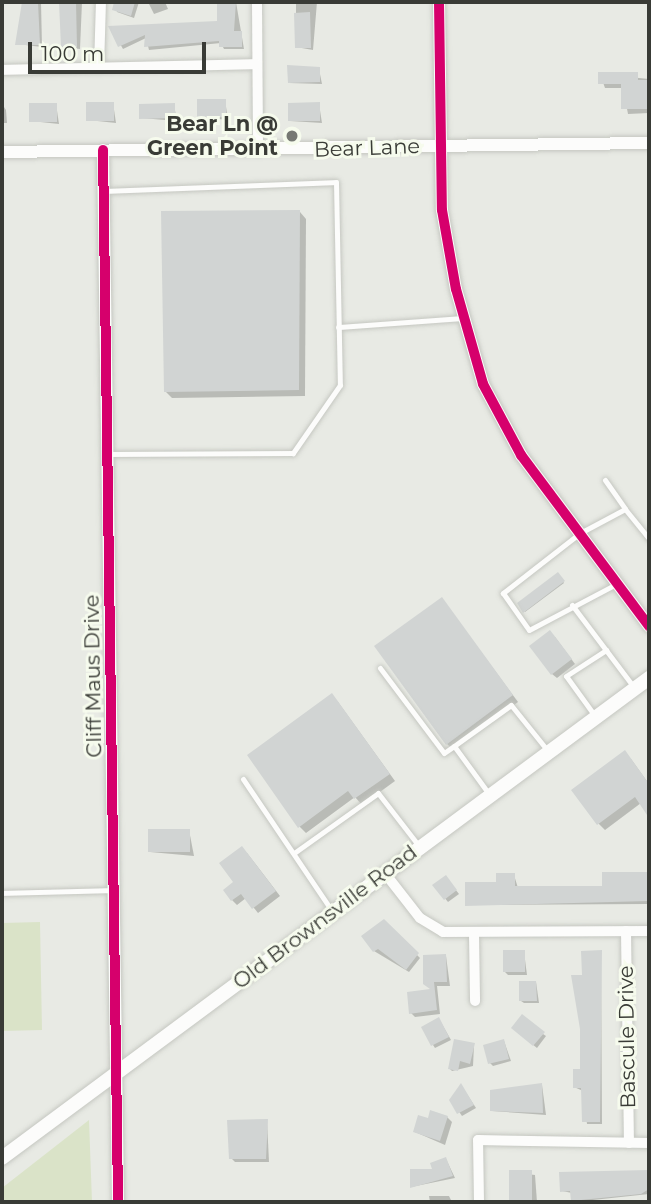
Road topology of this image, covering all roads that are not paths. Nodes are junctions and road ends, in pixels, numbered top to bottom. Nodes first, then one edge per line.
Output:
1 (101, 2) edge
2 (257, 2) edge
3 (439, 2) edge
4 (257, 64) junction
5 (99, 68) junction
6 (2, 70) edge
7 (649, 143) edge
8 (442, 145) junction
9 (103, 150) junction
10 (258, 151) junction
11 (2, 152) edge
12 (103, 191) junction
13 (464, 318) junction
14 (338, 327) junction
15 (108, 454) junction
16 (605, 480) dead end
17 (625, 509) junction
18 (580, 533) junction
19 (649, 539) edge
20 (618, 583) junction
21 (572, 605) junction
22 (649, 626) edge
23 (606, 650) junction
24 (380, 668) dead end
25 (649, 678) edge
26 (635, 689) junction
27 (595, 716) junction
28 (454, 747) junction
29 (548, 751) junction
30 (243, 779) dead end
31 (489, 794) junction
32 (419, 846) junction
33 (293, 853) junction
34 (384, 872) junction
35 (116, 889) junction
36 (2, 893) edge
37 (332, 911) junction
38 (649, 930) edge
39 (626, 931) junction
40 (474, 934) junction
41 (475, 1001) dead end
42 (119, 1072) junction
43 (629, 1143) junction
44 (649, 1143) edge
45 (2, 1158) edge
46 (118, 1202) edge
47 (479, 1202) edge

1 - 5 street
2 - 4 street
3 - 8 street
4 - 5 street
4 - 10 street
5 - 6 street
7 - 8 street, Bear Lane
8 - 10 street, Bear Lane
8 - 13 street
9 - 10 street, Bear Lane
9 - 11 street, Bear Lane
9 - 12 street, Cliff Maus Drive
12 - 14 lane
12 - 15 street, Cliff Maus Drive
13 - 14 lane
13 - 18 street
14 - 15 lane
15 - 35 street, Cliff Maus Drive
16 - 17 lane
17 - 18 lane
17 - 19 lane
18 - 20 street
18 - 21 lane
20 - 21 lane
20 - 22 street
21 - 23 lane
23 - 26 lane
23 - 27 lane
24 - 28 lane
25 - 26 main road, Old Brownsville Road
26 - 27 main road, Old Brownsville Road
27 - 29 main road, Old Brownsville Road
28 - 29 lane
28 - 31 lane
29 - 31 main road, Old Brownsville Road
30 - 33 lane
31 - 32 main road, Old Brownsville Road
32 - 33 lane
32 - 34 main road, Old Brownsville Road
33 - 37 lane
34 - 37 main road, Old Brownsville Road
34 - 40 street
35 - 36 lane
35 - 42 street, Cliff Maus Drive
37 - 42 main road, Old Brownsville Road
38 - 39 street
39 - 40 street
39 - 43 street, Bascule Drive
40 - 41 street
42 - 45 main road, Old Brownsville Road
42 - 46 street, Cliff Maus Drive
43 - 44 street
43 - 47 street

